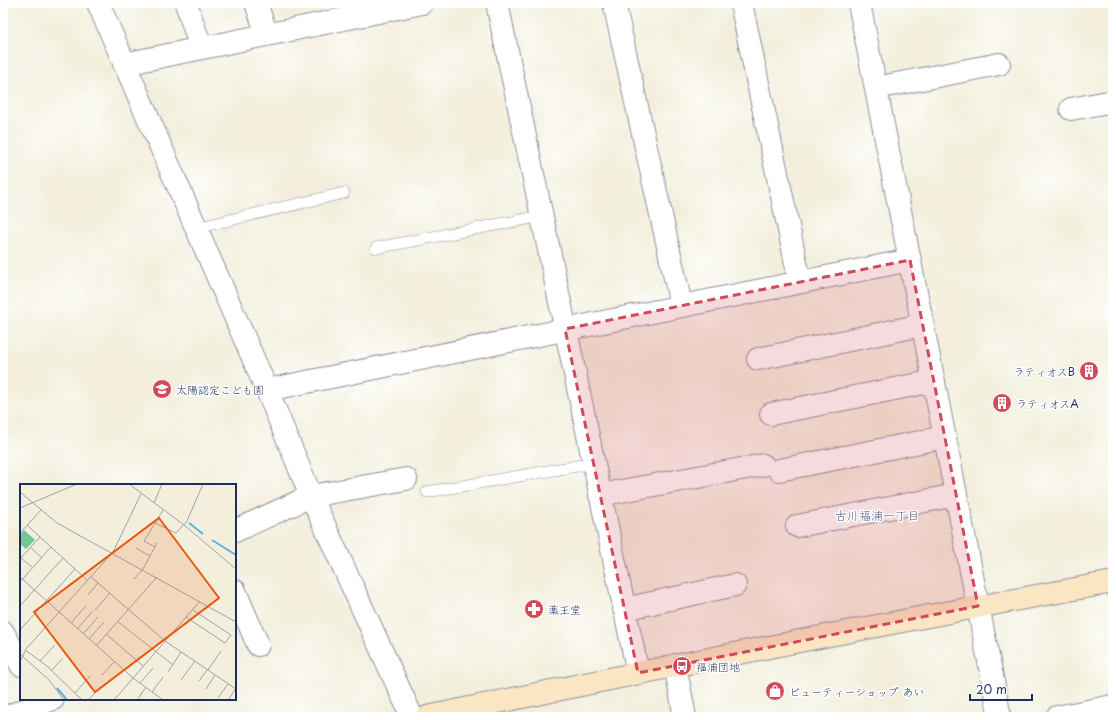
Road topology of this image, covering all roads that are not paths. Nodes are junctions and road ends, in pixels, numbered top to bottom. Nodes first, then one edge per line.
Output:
1 (98, 3) edge
2 (186, 3) edge
3 (256, 3) edge
4 (422, 3) edge
5 (497, 3) edge
6 (614, 3) edge
7 (740, 3) edge
8 (859, 3) edge
9 (267, 35) junction
10 (201, 48) junction
11 (124, 64) junction
12 (998, 64) dead end
13 (876, 88) junction
14 (1113, 101) edge
15 (1071, 109) dead end
16 (344, 193) dead end
17 (542, 216) junction
18 (196, 228) junction
19 (376, 248) dead end
20 (910, 260) junction
21 (800, 282) junction
22 (681, 306) junction
23 (922, 325) junction
24 (565, 329) junction
25 (758, 359) dead end
26 (934, 381) junction
27 (267, 390) junction
28 (771, 414) dead end
29 (945, 437) junction
30 (594, 463) junction
31 (406, 479) dead end
32 (427, 492) dead end
33 (600, 495) junction
34 (956, 495) junction
35 (311, 496) junction
36 (797, 526) dead end
37 (236, 531) edge
38 (1113, 582) edge
39 (735, 584) dead end
40 (236, 593) edge
41 (978, 606) junction
42 (624, 609) junction
43 (3, 632) edge
44 (258, 645) dead end
45 (20, 663) edge
46 (675, 665) junction
47 (638, 673) junction
48 (45, 700) edge
49 (1113, 706) edge
50 (6, 717) edge
51 (412, 717) edge
52 (427, 717) edge
53 (685, 717) edge
54 (1000, 717) edge
55 (1057, 717) edge

1 - 11 street
2 - 10 street
3 - 9 street
4 - 9 street
5 - 17 street
6 - 22 street
7 - 21 street
8 - 13 street
9 - 10 street
10 - 11 street
11 - 18 street
12 - 13 street
13 - 20 street
14 - 15 street
16 - 18 lane
17 - 19 lane
17 - 24 street
18 - 27 street
20 - 21 street
20 - 23 street
21 - 22 street
22 - 24 street
23 - 25 street
23 - 26 street
24 - 27 street
24 - 30 street
26 - 28 street
26 - 29 street
27 - 35 street
29 - 33 street
29 - 34 street
30 - 32 lane
30 - 33 street
31 - 35 street
33 - 42 street
34 - 36 street
34 - 41 street
35 - 37 street
35 - 51 street
38 - 41 street
39 - 42 street
40 - 44 street
41 - 46 street
41 - 54 street
42 - 47 street
43 - 45 street
46 - 47 street
46 - 53 street
47 - 52 street
48 - 50 street
49 - 55 street

